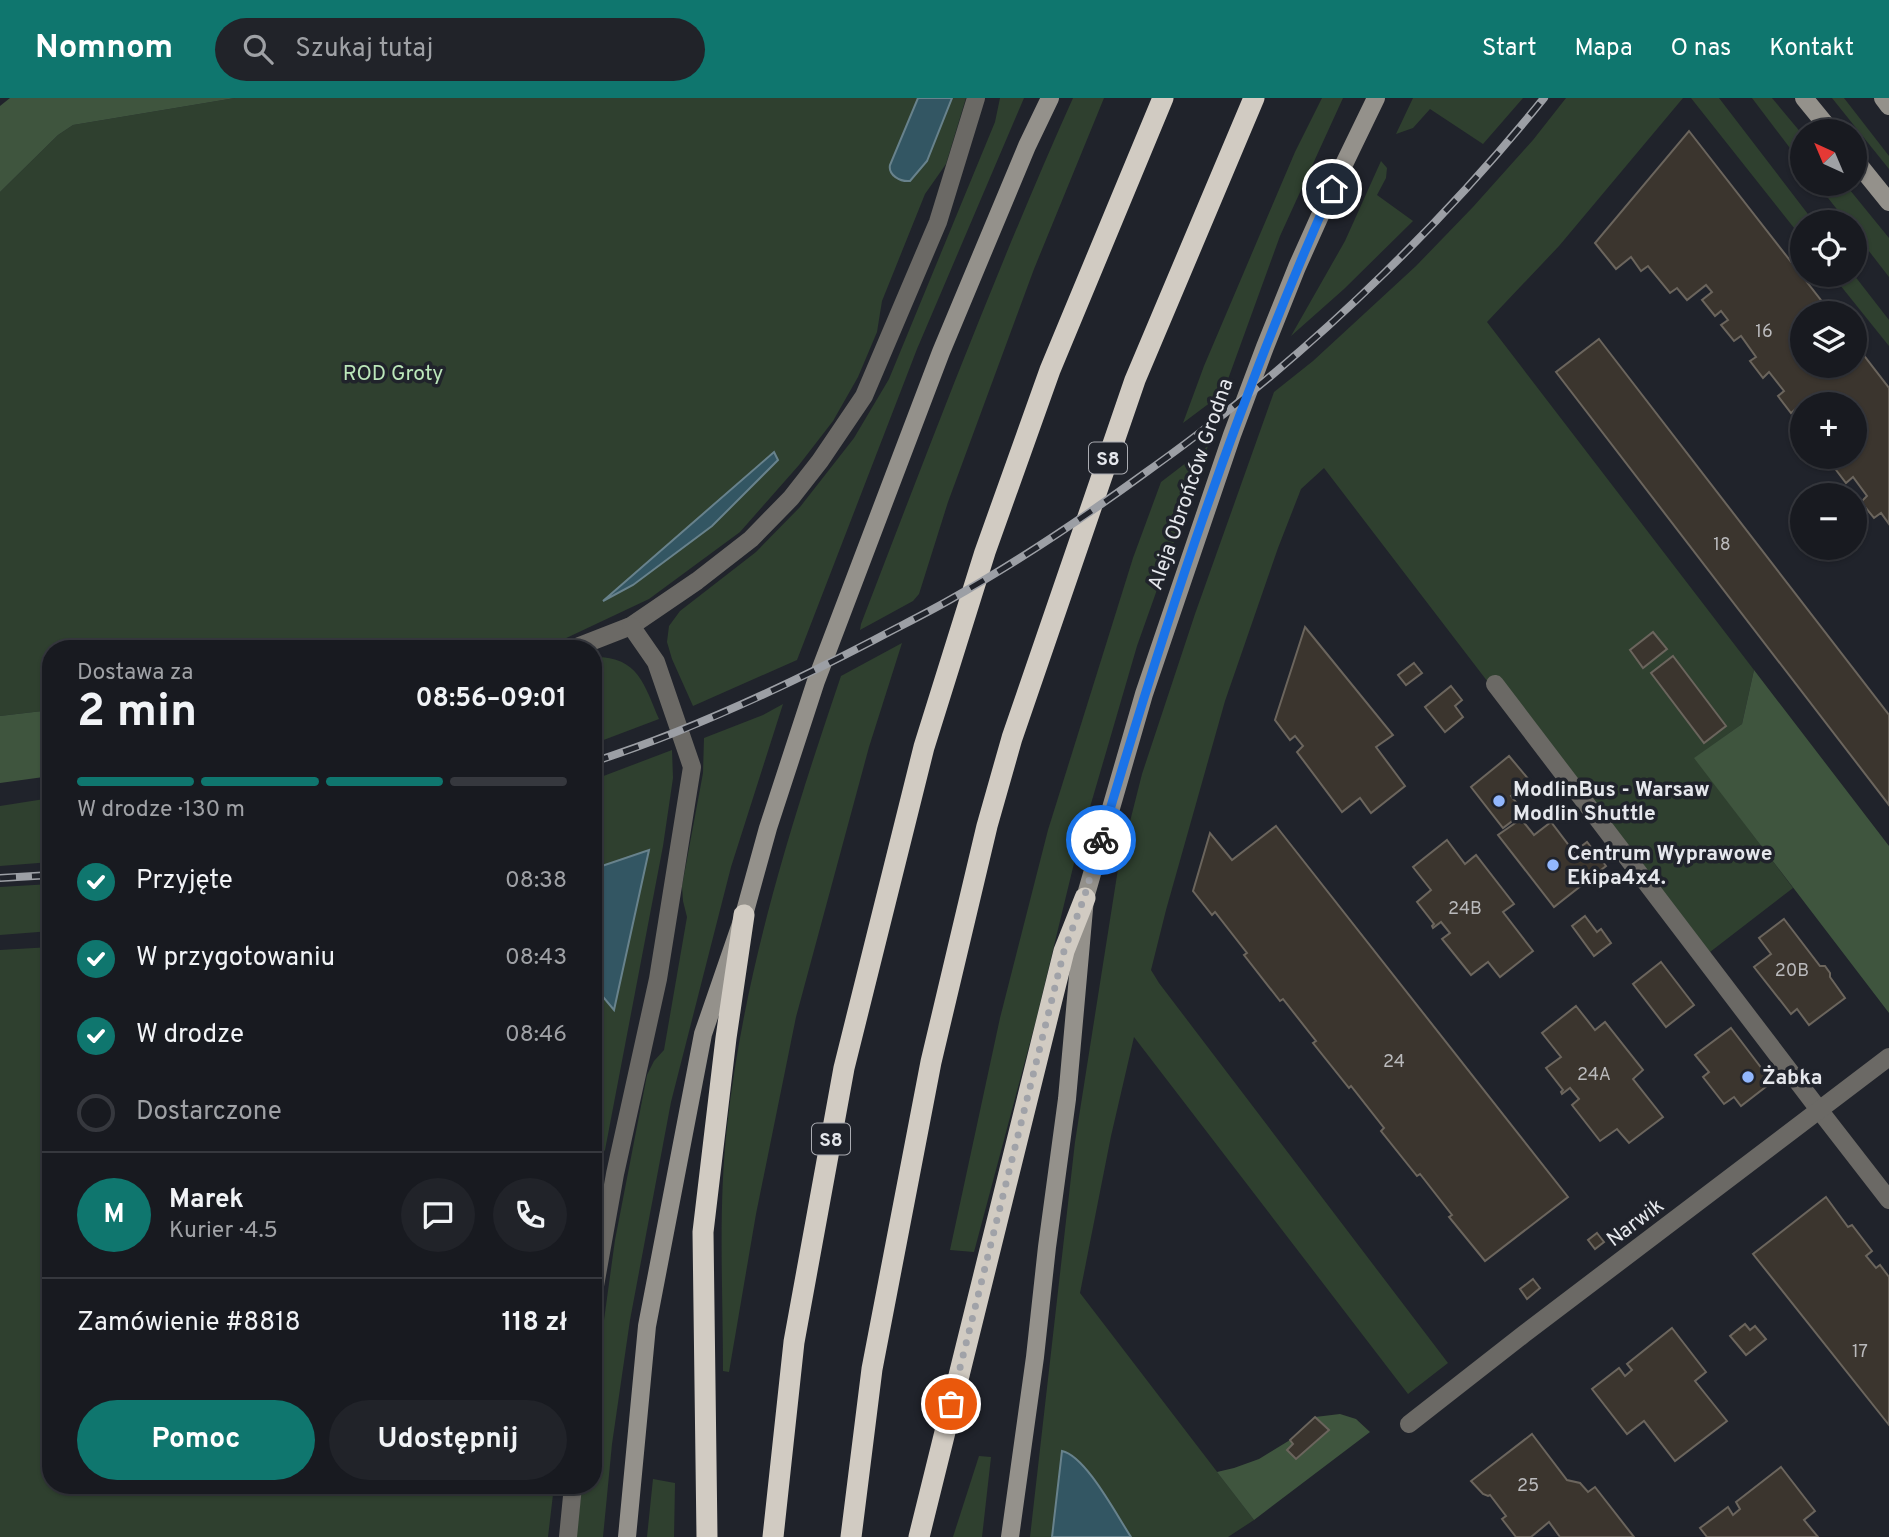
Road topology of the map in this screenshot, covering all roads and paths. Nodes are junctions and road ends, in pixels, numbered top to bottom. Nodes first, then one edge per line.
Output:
1 (976, 98) edge
2 (1050, 98) edge
3 (1163, 98) edge
4 (1254, 98) edge
5 (1376, 98) edge
6 (1804, 98) edge
7 (1883, 98) edge
8 (1889, 106) edge
9 (1821, 119) edge
10 (1867, 175) edge
11 (1889, 202) edge
12 (631, 626) junction
13 (595, 640) edge
14 (1495, 684) dead end
15 (1084, 898) junction
16 (744, 915) junction
17 (1889, 1058) edge
18 (1820, 1111) junction
19 (1889, 1200) edge
20 (602, 1247) edge
21 (1409, 1424) dead end
22 (572, 1494) edge
23 (568, 1537) edge
24 (627, 1537) edge
25 (707, 1537) edge
26 (773, 1537) edge
27 (851, 1537) edge
28 (919, 1537) edge
29 (1010, 1537) edge

1 - 12 street
2 - 16 main road
3 - 26 highway, S8
4 - 27 highway, S8
5 - 15 main road, Aleja Obrońców Grodna
6 - 9 main road
7 - 8 main road
10 - 11 main road
12 - 13 street
12 - 20 street
14 - 18 street
15 - 28 highway
15 - 29 main road, Aleja Obrońców Grodna
16 - 24 main road
16 - 25 highway
17 - 18 street, Narwik
18 - 19 street
18 - 21 street, Narwik
22 - 23 street

